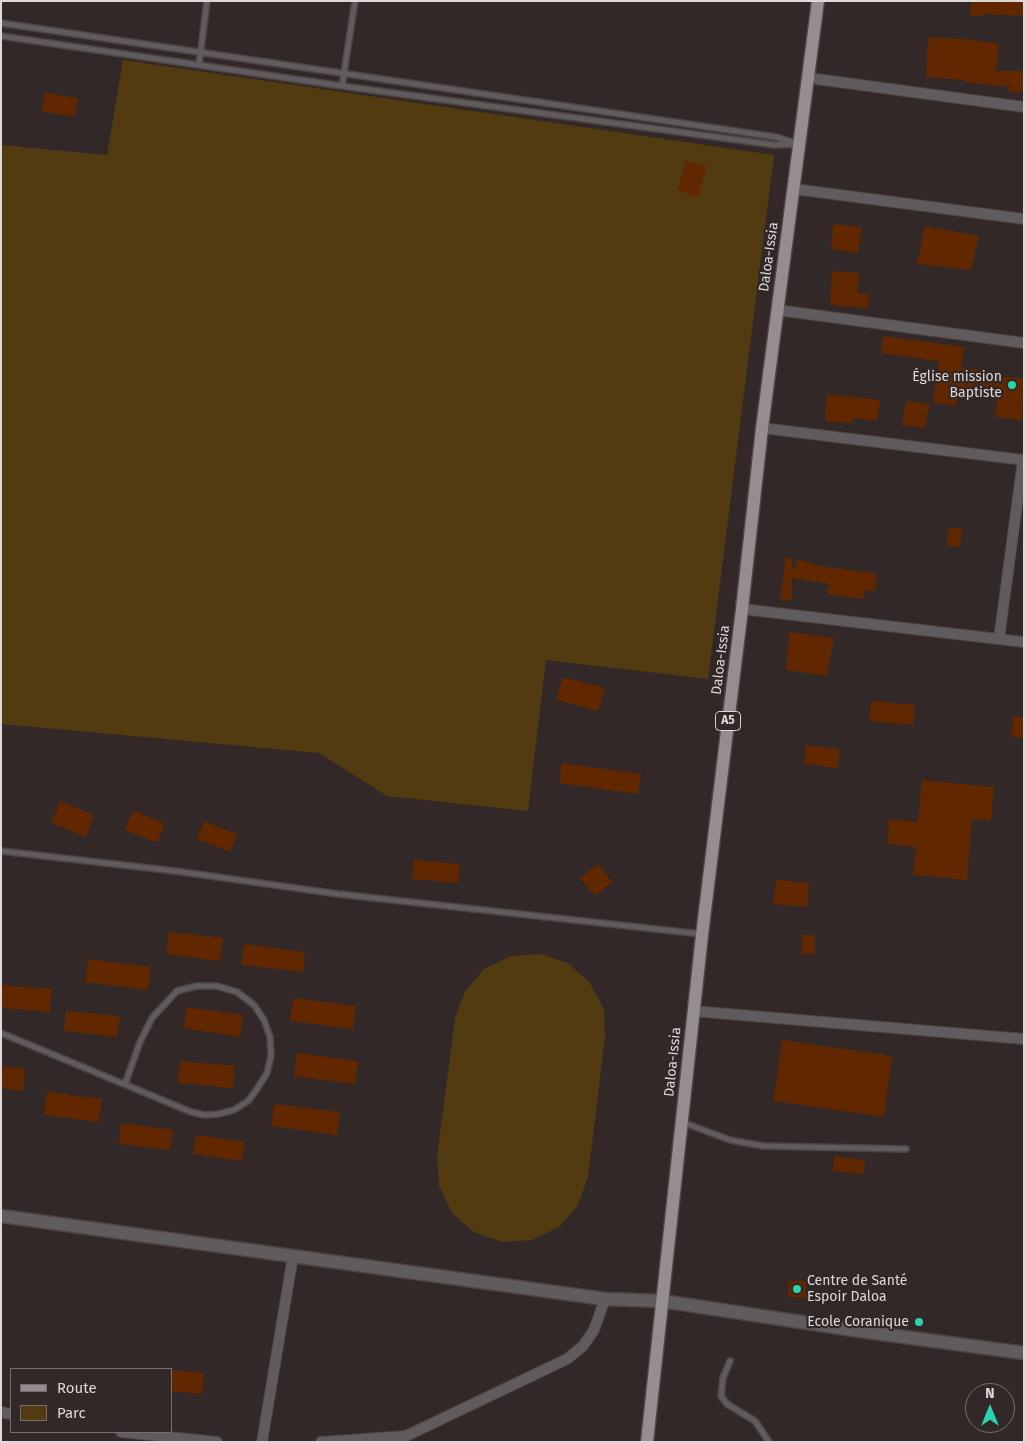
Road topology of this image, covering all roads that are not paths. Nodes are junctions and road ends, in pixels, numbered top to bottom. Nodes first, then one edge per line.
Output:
1 (207, 1) edge
2 (355, 1) edge
3 (818, 1) edge
4 (1, 22) edge
5 (1, 36) edge
6 (201, 52) junction
7 (199, 65) junction
8 (344, 72) junction
9 (809, 78) junction
10 (342, 86) junction
11 (1024, 106) edge
12 (799, 144) junction
13 (794, 189) junction
14 (1024, 219) edge
15 (777, 310) junction
16 (1024, 343) edge
17 (762, 428) junction
18 (1023, 460) edge
19 (742, 609) junction
20 (999, 639) junction
21 (1024, 642) edge
22 (1, 851) edge
23 (702, 935) junction
24 (693, 1011) junction
25 (1, 1033) edge
26 (1024, 1039) edge
27 (125, 1084) junction
28 (681, 1122) junction
29 (906, 1148) dead end
30 (1, 1216) edge
31 (293, 1256) junction
32 (606, 1299) junction
33 (662, 1300) junction
34 (1024, 1353) edge
35 (730, 1361) dead end
36 (125, 1435) edge
37 (218, 1442) edge
38 (262, 1442) edge
39 (321, 1442) edge
40 (647, 1442) edge
41 (769, 1442) edge

1 - 6 lane
2 - 8 lane
3 - 9 main road, Daloa-Issia / A5
4 - 6 lane
5 - 7 lane
6 - 7 lane
6 - 8 lane
7 - 10 lane
8 - 10 lane
8 - 12 lane
9 - 11 street
9 - 12 main road, Daloa-Issia / A5
10 - 12 lane
12 - 13 main road, Daloa-Issia / A5
13 - 14 street
13 - 15 main road, Daloa-Issia / A5
15 - 16 street
15 - 17 main road, Daloa-Issia / A5
17 - 18 street
17 - 19 main road, Daloa-Issia / A5
18 - 20 street
19 - 20 street
19 - 23 main road, Daloa-Issia / A5
20 - 21 street
22 - 23 lane
23 - 24 main road, Daloa-Issia / A5
24 - 26 street
24 - 28 main road, Daloa-Issia / A5
25 - 27 lane
27 - 27 lane
28 - 29 lane
28 - 33 main road, Daloa-Issia / A5
30 - 31 street
31 - 32 street
31 - 38 street
32 - 33 street
32 - 39 street
33 - 34 street
33 - 40 main road, Daloa-Issia / A5
35 - 41 lane
36 - 37 street

